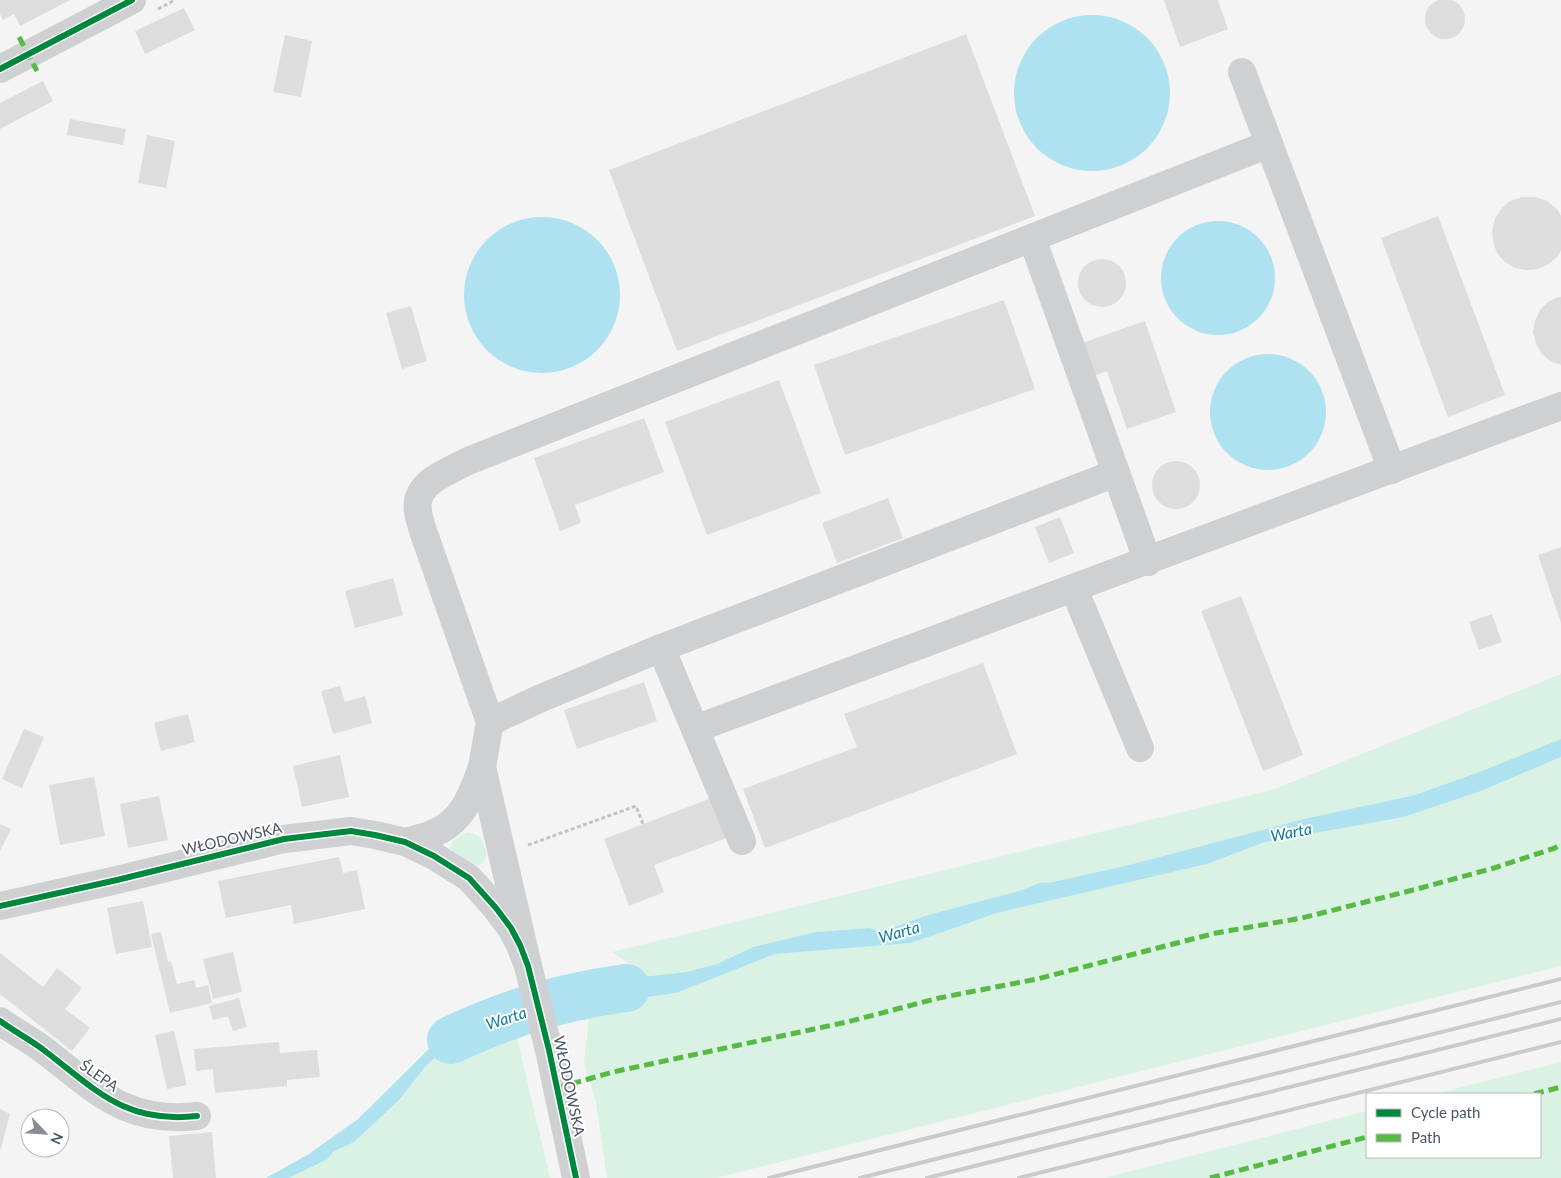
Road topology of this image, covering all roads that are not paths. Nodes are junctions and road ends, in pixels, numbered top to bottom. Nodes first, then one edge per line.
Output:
1 (132, 0) edge
2 (0, 69) edge
3 (1242, 72) dead end
4 (1269, 144) junction
5 (1032, 238) junction
6 (1561, 406) edge
7 (1392, 470) junction
8 (1116, 473) junction
9 (1148, 562) junction
10 (1074, 589) junction
11 (662, 648) junction
12 (490, 722) junction
13 (695, 729) junction
14 (1140, 748) dead end
15 (482, 767) junction
16 (742, 841) dead end
17 (405, 842) junction
18 (0, 906) edge
19 (528, 966) junction
20 (0, 1022) edge
21 (197, 1116) dead end
22 (576, 1178) edge

1 - 2 street
3 - 4 street
4 - 5 street
4 - 7 street
5 - 8 street
5 - 12 street
6 - 7 street
7 - 9 street
8 - 9 street
8 - 11 street
9 - 10 street
10 - 13 street
10 - 14 street
11 - 12 street
11 - 13 street
12 - 15 street
13 - 16 street
15 - 17 street
15 - 19 street
17 - 18 street, WŁODOWSKA
17 - 19 street, WŁODOWSKA
19 - 22 street, WŁODOWSKA
20 - 21 street, ŚLEPA

